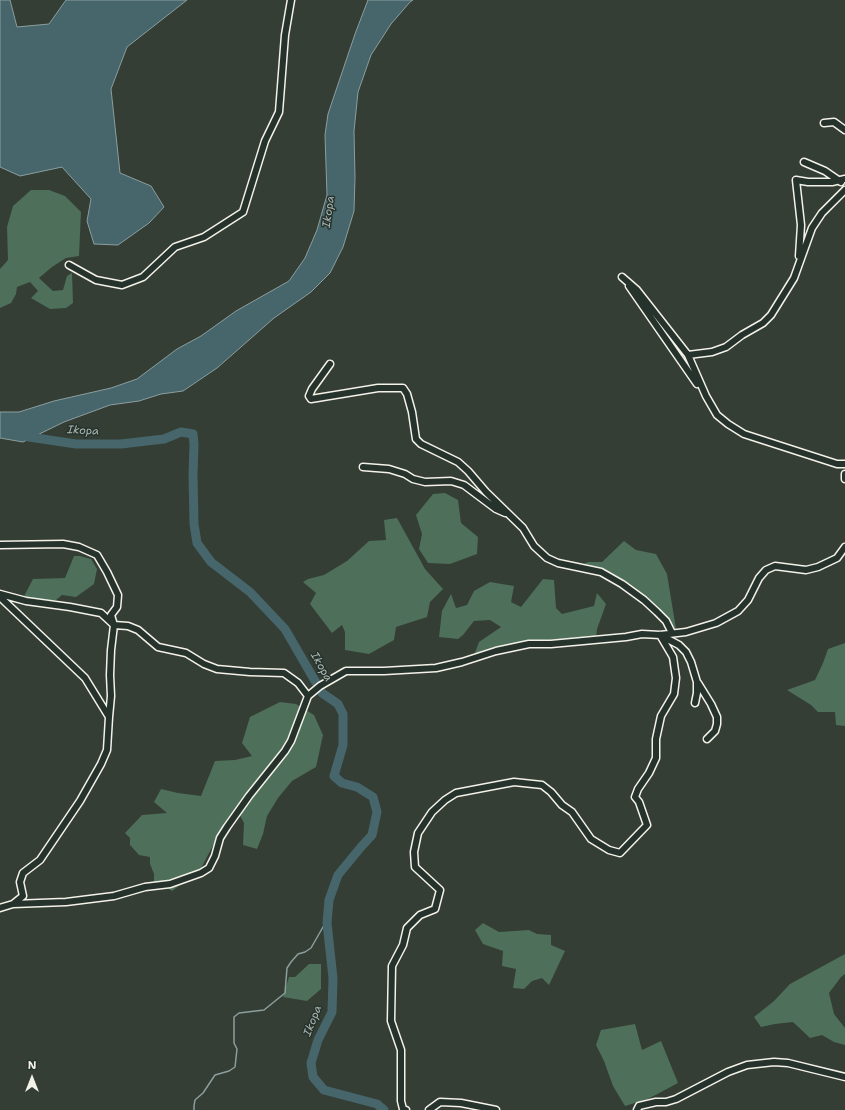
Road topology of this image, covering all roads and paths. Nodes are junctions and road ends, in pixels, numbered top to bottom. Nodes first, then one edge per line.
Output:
1 (291, 0) edge
2 (824, 123) dead end
3 (845, 130) edge
4 (804, 162) dead end
5 (843, 181) edge
6 (845, 190) edge
7 (69, 265) dead end
8 (798, 267) junction
9 (688, 355) junction
10 (330, 364) dead end
11 (706, 396) junction
12 (845, 464) edge
13 (363, 466) dead end
14 (845, 474) edge
15 (845, 479) edge
16 (509, 516) junction
17 (0, 545) edge
18 (845, 547) edge
19 (0, 594) edge
20 (0, 597) edge
21 (114, 625) junction
22 (672, 633) junction
23 (660, 635) junction
24 (697, 682) junction
25 (308, 696) junction
26 (694, 703) dead end
27 (109, 717) junction
28 (707, 739) dead end
29 (13, 904) junction
30 (0, 908) edge
31 (845, 1077) edge
32 (406, 1110) edge
33 (429, 1110) edge
34 (496, 1110) edge
35 (637, 1110) edge

1 - 7 street
2 - 3 street
4 - 5 street
5 - 8 street
6 - 8 street
8 - 9 street
9 - 11 street
9 - 11 street
10 - 16 street
11 - 12 street
13 - 16 street
14 - 15 street
16 - 22 street
17 - 21 street
18 - 22 street
19 - 21 street
20 - 27 street
21 - 25 street
21 - 27 street
22 - 23 street
23 - 24 street
23 - 25 street
23 - 32 street
24 - 26 street
24 - 28 street
25 - 29 street
27 - 29 street
29 - 30 street
31 - 35 street
33 - 34 street

